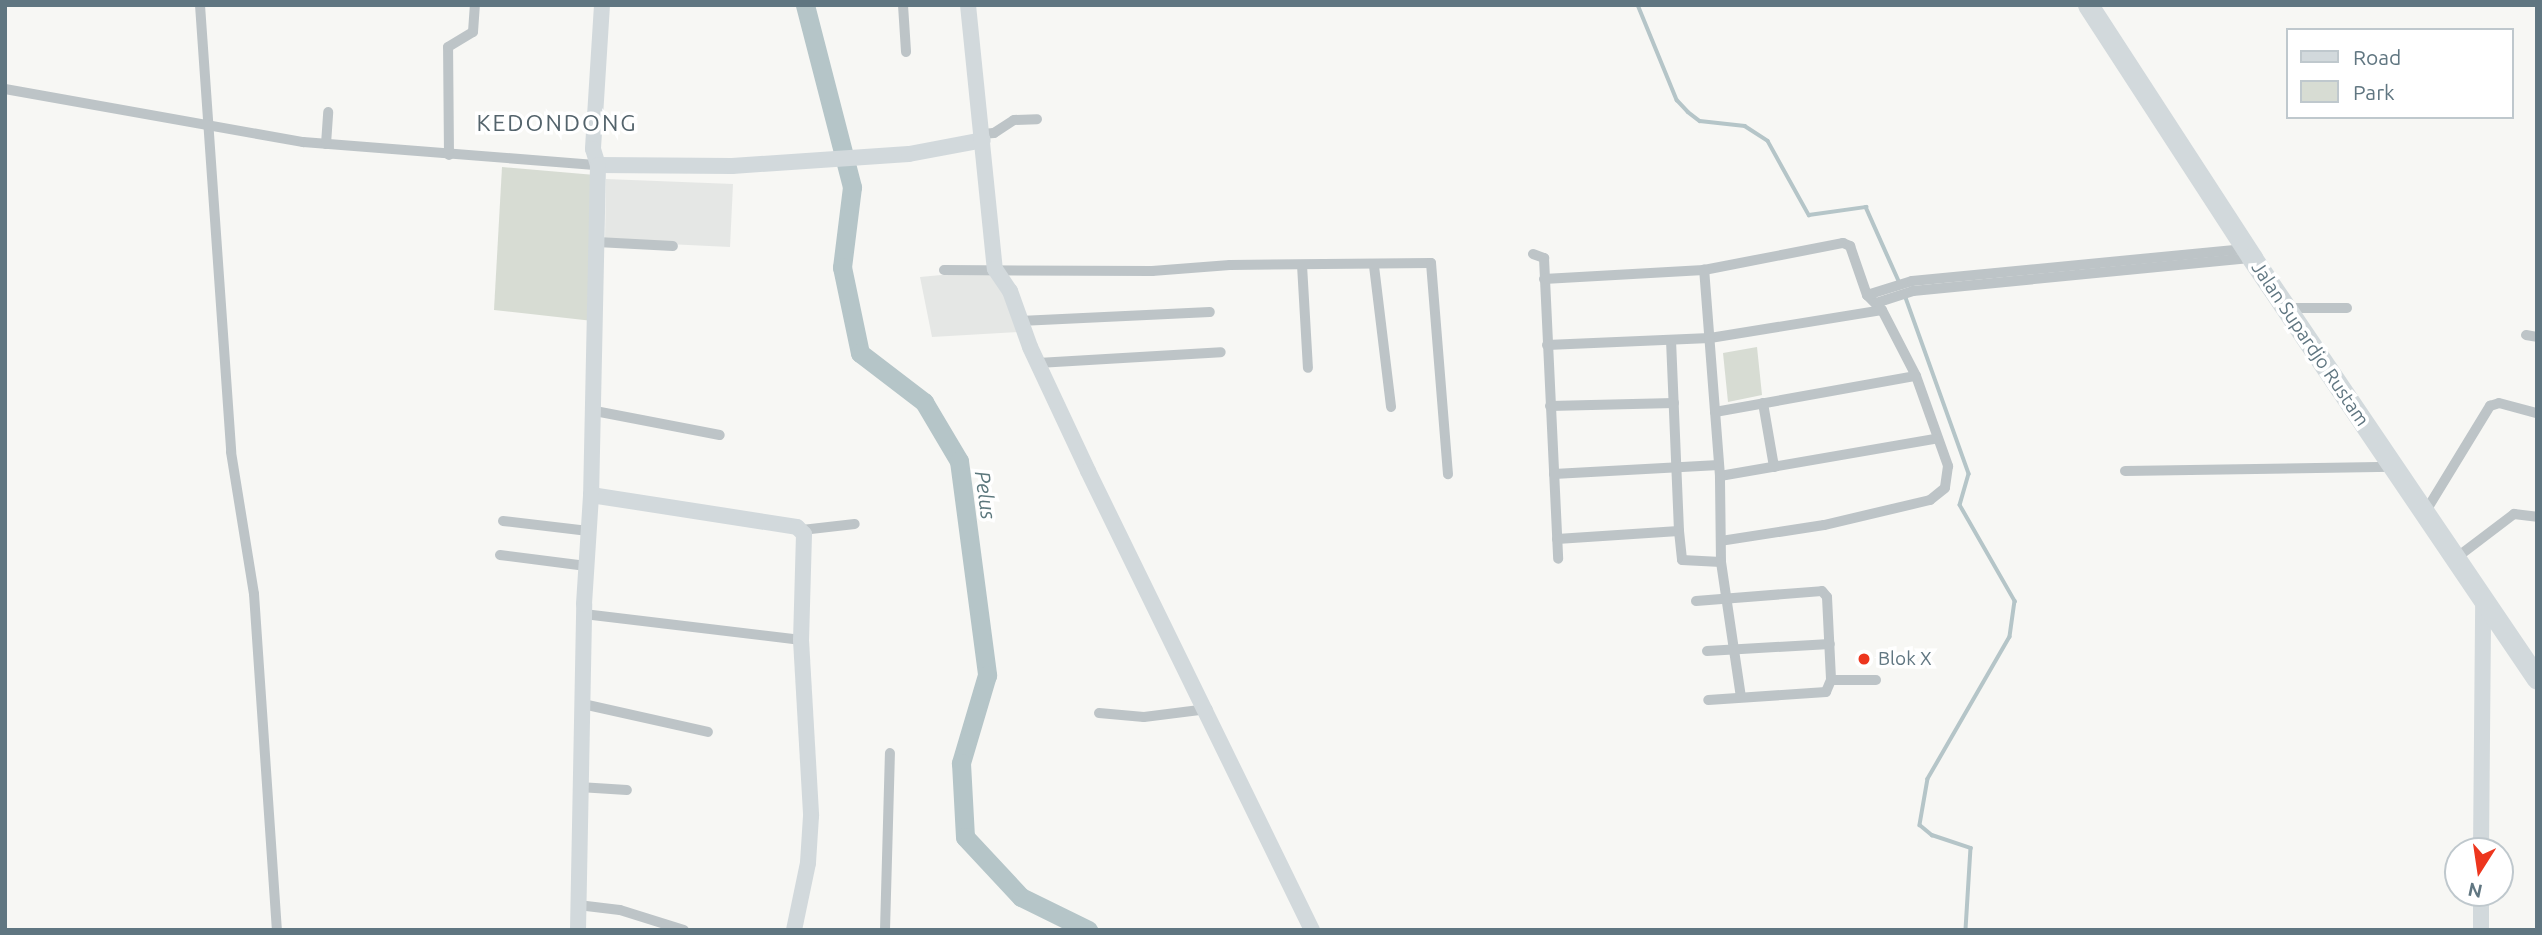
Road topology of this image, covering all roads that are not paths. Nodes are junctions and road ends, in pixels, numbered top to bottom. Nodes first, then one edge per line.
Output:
1 (200, 5) edge
2 (475, 5) edge
3 (603, 5) edge
4 (903, 5) edge
5 (968, 5) edge
6 (2088, 5) edge
7 (906, 52) dead end
8 (5, 89) edge
9 (328, 112) dead end
10 (1037, 119) dead end
11 (206, 125) junction
12 (982, 137) junction
13 (326, 144) junction
14 (449, 155) junction
15 (598, 165) junction
16 (597, 242) junction
17 (673, 246) dead end
18 (2249, 253) junction
19 (1533, 254) dead end
20 (1302, 265) junction
21 (1374, 266) junction
22 (995, 268) junction
23 (944, 270) dead end
24 (1704, 270) junction
25 (1544, 279) junction
26 (1897, 289) junction
27 (1867, 295) junction
28 (1879, 306) junction
29 (2286, 308) junction
30 (2347, 308) dead end
31 (1210, 312) dead end
32 (1020, 321) junction
33 (1710, 338) junction
34 (1671, 340) junction
35 (1547, 345) junction
36 (1220, 352) dead end
37 (1038, 363) junction
38 (1308, 368) dead end
39 (1916, 376) junction
40 (1674, 403) junction
41 (1763, 403) junction
42 (1550, 406) junction
43 (1391, 407) dead end
44 (595, 411) junction
45 (1715, 412) junction
46 (2537, 414) edge
47 (720, 435) dead end
48 (1935, 439) junction
49 (1774, 467) junction
50 (2393, 467) junction
51 (1678, 469) junction
52 (1719, 471) junction
53 (2125, 471) dead end
54 (1448, 474) dead end
55 (1554, 474) junction
56 (591, 495) junction
57 (2424, 514) junction
58 (2537, 517) edge
59 (503, 521) dead end
60 (855, 524) dead end
61 (802, 530) junction
62 (588, 531) junction
63 (1679, 531) junction
64 (1557, 539) junction
65 (1721, 541) junction
66 (500, 555) dead end
67 (2456, 558) junction
68 (1558, 559) dead end
69 (1721, 562) junction
70 (586, 566) junction
71 (1728, 596) junction
72 (2483, 599) junction
73 (1696, 601) dead end
74 (584, 614) junction
75 (801, 640) junction
76 (1830, 644) junction
77 (1736, 650) junction
78 (1707, 651) dead end
79 (2537, 679) edge
80 (1831, 680) junction
81 (1876, 680) dead end
82 (1741, 697) junction
83 (1708, 700) dead end
84 (583, 704) junction
85 (1207, 709) junction
86 (1099, 713) dead end
87 (708, 732) dead end
88 (890, 754) dead end
89 (579, 787) junction
90 (627, 790) dead end
91 (2481, 837) edge
92 (578, 905) junction
93 (2481, 907) edge
94 (277, 930) edge
95 (578, 930) edge
96 (684, 930) edge
97 (794, 930) edge
98 (885, 930) edge
99 (1312, 930) edge
100 (2481, 930) edge

1 - 11 street
2 - 14 street
3 - 15 street
4 - 7 street
5 - 12 street
6 - 18 highway, Jalan Supardjo Rustam
8 - 11 street
9 - 13 street
10 - 12 street
11 - 13 street
11 - 94 street
12 - 15 street
12 - 22 street
13 - 14 street
14 - 15 street
15 - 16 street
16 - 17 street
16 - 44 street
18 - 26 street
18 - 29 highway, Jalan Supardjo Rustam
19 - 25 street
20 - 21 street
20 - 22 street
20 - 38 street
21 - 43 street
21 - 54 street
22 - 23 street
22 - 32 street
24 - 25 street
24 - 27 street
24 - 33 street
25 - 35 street
26 - 27 street
26 - 28 street
27 - 28 street
28 - 33 street
28 - 39 street
29 - 30 street
29 - 50 highway, Jalan Supardjo Rustam
31 - 32 street
32 - 37 street
33 - 34 street
33 - 45 street
34 - 35 street
34 - 40 street
35 - 42 street
36 - 37 street
37 - 85 street
39 - 41 street
39 - 48 street
40 - 42 street
40 - 51 street
41 - 45 street
41 - 49 street
42 - 55 street
44 - 47 street
44 - 56 street
45 - 52 street
46 - 57 street
48 - 49 street
48 - 65 street
49 - 52 street
50 - 53 street
50 - 57 highway, Jalan Supardjo Rustam
51 - 52 street
51 - 55 street
51 - 63 street
52 - 65 street
55 - 64 street
56 - 61 street
56 - 62 street
57 - 67 highway, Jalan Supardjo Rustam
58 - 67 street
59 - 62 street
60 - 61 street
61 - 75 street
62 - 70 street
63 - 64 street
63 - 69 street
64 - 68 street
65 - 69 street
66 - 70 street
67 - 72 highway, Jalan Supardjo Rustam
69 - 71 street
70 - 74 street
71 - 73 street
71 - 76 street
71 - 77 street
72 - 79 highway, Jalan Supardjo Rustam
72 - 91 street
74 - 75 street
74 - 84 street
75 - 97 street
76 - 77 street
76 - 80 street
77 - 78 street
77 - 82 street
80 - 81 street
80 - 82 street
82 - 83 street
84 - 87 street
84 - 89 street
85 - 86 street
85 - 99 street
88 - 98 street
89 - 90 street
89 - 92 street
92 - 95 street
92 - 96 street
93 - 100 street

